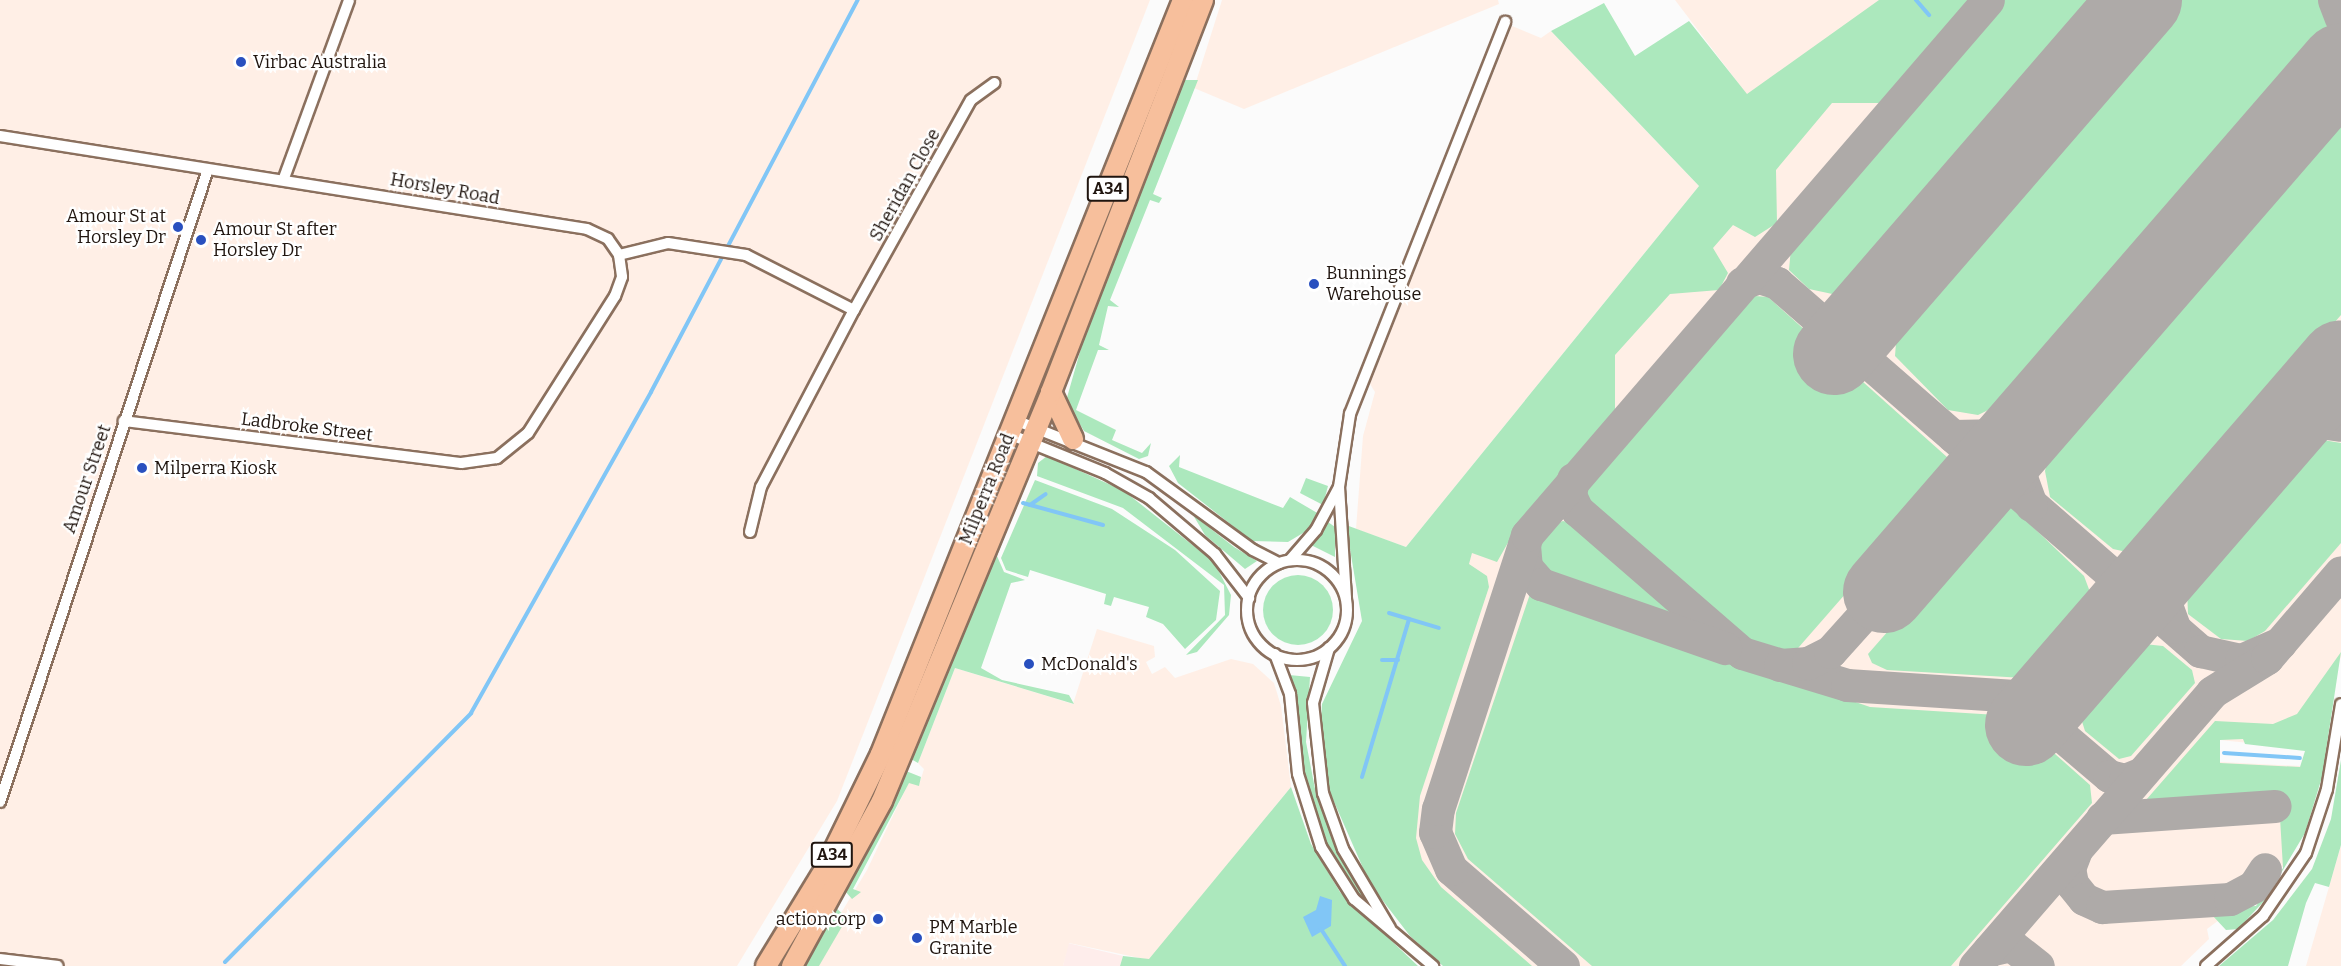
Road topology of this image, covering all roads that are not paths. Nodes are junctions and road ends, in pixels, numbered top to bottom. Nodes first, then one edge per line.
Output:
1 (349, 0) edge
2 (1183, 0) edge
3 (1203, 0) edge
4 (1504, 22) dead end
5 (994, 83) dead end
6 (0, 136) edge
7 (208, 169) junction
8 (284, 178) junction
9 (619, 255) junction
10 (854, 310) junction
11 (1051, 392) junction
12 (124, 421) junction
13 (1012, 427) junction
14 (1033, 436) junction
15 (1073, 440) junction
16 (1339, 487) junction
17 (750, 532) dead end
18 (1284, 561) junction
19 (1249, 597) junction
20 (1346, 598) junction
21 (1329, 648) junction
22 (1275, 654) junction
23 (2341, 704) edge
24 (0, 802) edge
25 (1390, 929) junction
26 (0, 959) edge
27 (58, 966) edge
28 (766, 966) edge
29 (792, 966) edge
30 (1433, 966) edge
31 (2206, 966) edge

1 - 8 street
2 - 13 highway, Milperra Road / A34
3 - 11 highway, Milperra Road / A34
4 - 16 street
5 - 10 street, Sheridan Close
6 - 7 street, Horsley Road
7 - 8 street, Horsley Road
7 - 12 street, Amour Street
8 - 9 street, Horsley Road
9 - 10 street
9 - 12 street, Ladbroke Street
10 - 17 street, Sheridan Close
11 - 14 highway, Milperra Road / A34
11 - 15 highway
12 - 24 street, Amour Street
13 - 14 street
13 - 28 highway, Milperra Road / A34
14 - 15 street
14 - 19 street
14 - 29 highway, Milperra Road / A34
15 - 18 street
16 - 18 street
16 - 20 street
18 - 19 street
18 - 20 street
19 - 22 street
20 - 21 street
21 - 22 street
21 - 25 street
22 - 25 street
23 - 31 street
25 - 30 street
26 - 27 street

